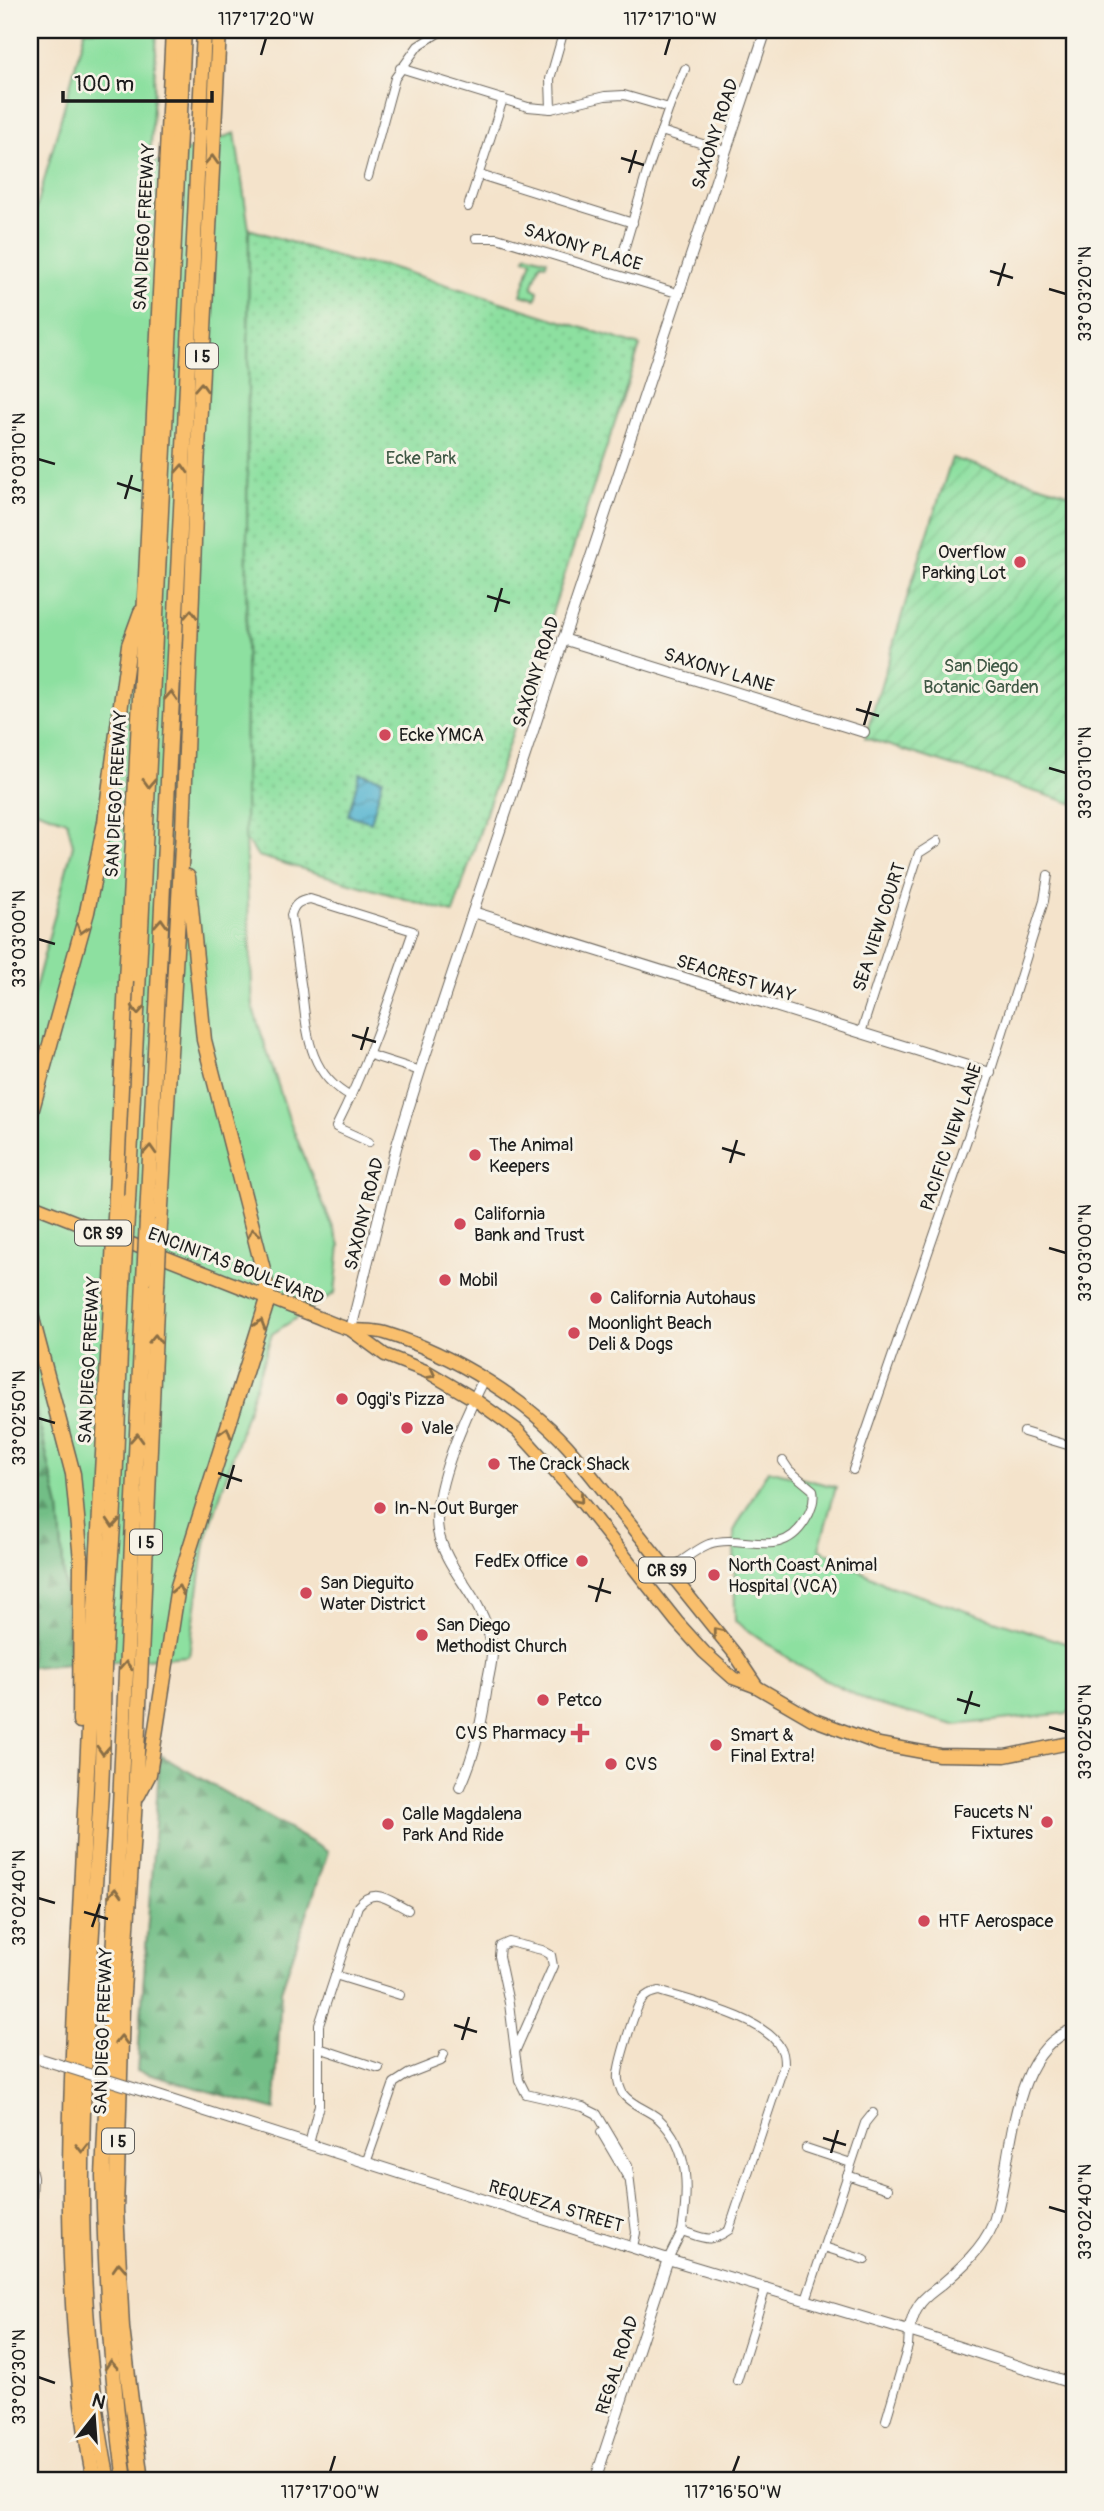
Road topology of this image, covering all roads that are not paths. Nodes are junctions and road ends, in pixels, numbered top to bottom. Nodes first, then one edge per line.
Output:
1 (173, 30) edge
2 (184, 30) edge
3 (204, 30) edge
4 (219, 30) edge
5 (443, 30) edge
6 (564, 30) edge
7 (765, 30) edge
8 (400, 68) junction
9 (685, 69) dead end
10 (503, 99) junction
11 (669, 108) junction
12 (551, 109) junction
13 (660, 131) junction
14 (725, 151) junction
15 (480, 175) junction
16 (368, 177) dead end
17 (468, 207) dead end
18 (633, 222) junction
19 (476, 238) dead end
20 (621, 260) dead end
21 (680, 293) junction
22 (146, 598) junction
23 (563, 639) junction
24 (864, 732) dead end
25 (183, 831) junction
26 (938, 841) dead end
27 (1048, 875) dead end
28 (473, 912) junction
29 (861, 1033) junction
30 (370, 1055) junction
31 (420, 1071) junction
32 (990, 1073) junction
33 (351, 1097) junction
34 (30, 1115) edge
35 (369, 1142) dead end
36 (30, 1204) edge
37 (154, 1221) junction
38 (117, 1282) junction
39 (151, 1282) junction
40 (268, 1299) junction
41 (30, 1311) edge
42 (351, 1329) junction
43 (484, 1379) junction
44 (474, 1399) junction
45 (1024, 1432) dead end
46 (1074, 1447) edge
47 (783, 1461) dead end
48 (853, 1470) dead end
49 (668, 1571) junction
50 (757, 1688) junction
51 (1074, 1742) edge
52 (460, 1787) dead end
53 (135, 1799) junction
54 (408, 1910) dead end
55 (79, 1922) junction
56 (335, 1975) junction
57 (400, 1995) dead end
58 (1074, 2029) edge
59 (319, 2049) junction
60 (514, 2052) junction
61 (444, 2054) dead end
62 (30, 2056) edge
63 (379, 2068) dead end
64 (873, 2113) dead end
65 (309, 2144) junction
66 (806, 2148) dead end
67 (366, 2163) junction
68 (851, 2163) junction
69 (30, 2168) edge
70 (847, 2175) junction
71 (888, 2189) dead end
72 (30, 2214) edge
73 (682, 2231) junction
74 (633, 2247) junction
75 (824, 2247) junction
76 (668, 2259) junction
77 (865, 2260) dead end
78 (766, 2287) junction
79 (806, 2300) junction
80 (909, 2332) junction
81 (737, 2381) dead end
82 (1074, 2384) edge
83 (886, 2420) dead end
84 (94, 2481) edge
85 (108, 2481) edge
86 (125, 2481) edge
87 (141, 2481) edge
88 (595, 2481) edge

1 - 22 highway, SAN DIEGO FREEWAY
2 -> 38 highway, bridge
37 -> 3 highway
25 -> 4 highway, SAN DIEGO FREEWAY / I 5
5 - 8 street
6 - 12 street
7 - 14 street, SAXONY ROAD
8 - 10 street
8 - 16 street
9 - 11 street
10 - 12 street
10 - 15 street
11 - 12 street
11 - 13 street
13 - 14 street
13 - 18 street
14 - 21 street, SAXONY ROAD
15 - 17 street
15 - 18 street
18 - 20 street
19 - 21 street, SAXONY PLACE
21 - 23 street, SAXONY ROAD
22 -> 34 highway
22 - 38 highway, SAN DIEGO FREEWAY, bridge
23 - 24 street, SAXONY LANE
23 - 28 street, SAXONY ROAD
25 - 37 highway, SAN DIEGO FREEWAY / I 5
40 -> 25 highway
26 - 29 street, SEA VIEW COURT
27 - 32 street, PACIFIC VIEW LANE
28 - 29 street, SEACREST WAY
28 - 31 street, SAXONY ROAD
29 - 32 street, SEACREST WAY
30 - 31 street
30 - 33 street
30 - 33 street
31 - 42 street, SAXONY ROAD
32 - 48 street, PACIFIC VIEW LANE
33 - 35 street
36 - 40 main road, ENCINITAS BOULEVARD / CR S9
37 - 39 highway, SAN DIEGO FREEWAY / I 5, bridge
38 - 55 highway, SAN DIEGO FREEWAY
38 -> 85 highway
53 -> 39 highway, SAN DIEGO FREEWAY / I 5
86 -> 39 highway
40 - 42 main road, ENCINITAS BOULEVARD / CR S9
53 -> 40 highway
41 - 55 highway
42 - 43 main road, ENCINITAS BOULEVARD / CR S9
42 -> 44 main road, ENCINITAS BOULEVARD / CR S9
43 - 44 street
43 - 49 main road, ENCINITAS BOULEVARD / CR S9
44 -> 50 main road, ENCINITAS BOULEVARD / CR S9
44 - 52 street
45 - 46 street
47 - 49 street
50 -> 49 main road, ENCINITAS BOULEVARD / CR S9
50 - 51 main road, ENCINITAS BOULEVARD / CR S9
87 -> 53 highway, SAN DIEGO FREEWAY / I 5
54 - 56 street
55 - 84 highway, SAN DIEGO FREEWAY
56 - 57 street
56 - 59 street
58 - 80 street
59 - 63 street
59 - 65 street
60 - 60 street
60 - 74 street
61 - 67 street
62 - 65 street, REQUEZA STREET, bridge
64 - 68 street
65 - 67 street, REQUEZA STREET
66 - 68 street
67 - 74 street, REQUEZA STREET
68 - 70 street
69 - 72 street
70 - 71 street
70 - 75 street
73 - 73 street
73 - 76 street
74 - 76 street, REQUEZA STREET
75 - 77 street
75 - 79 street
76 - 78 street, REQUEZA STREET
76 - 88 street, REGAL ROAD
78 - 79 street, REQUEZA STREET
78 - 81 street
79 - 80 street, REQUEZA STREET
80 - 82 street, REQUEZA STREET
80 - 83 street

